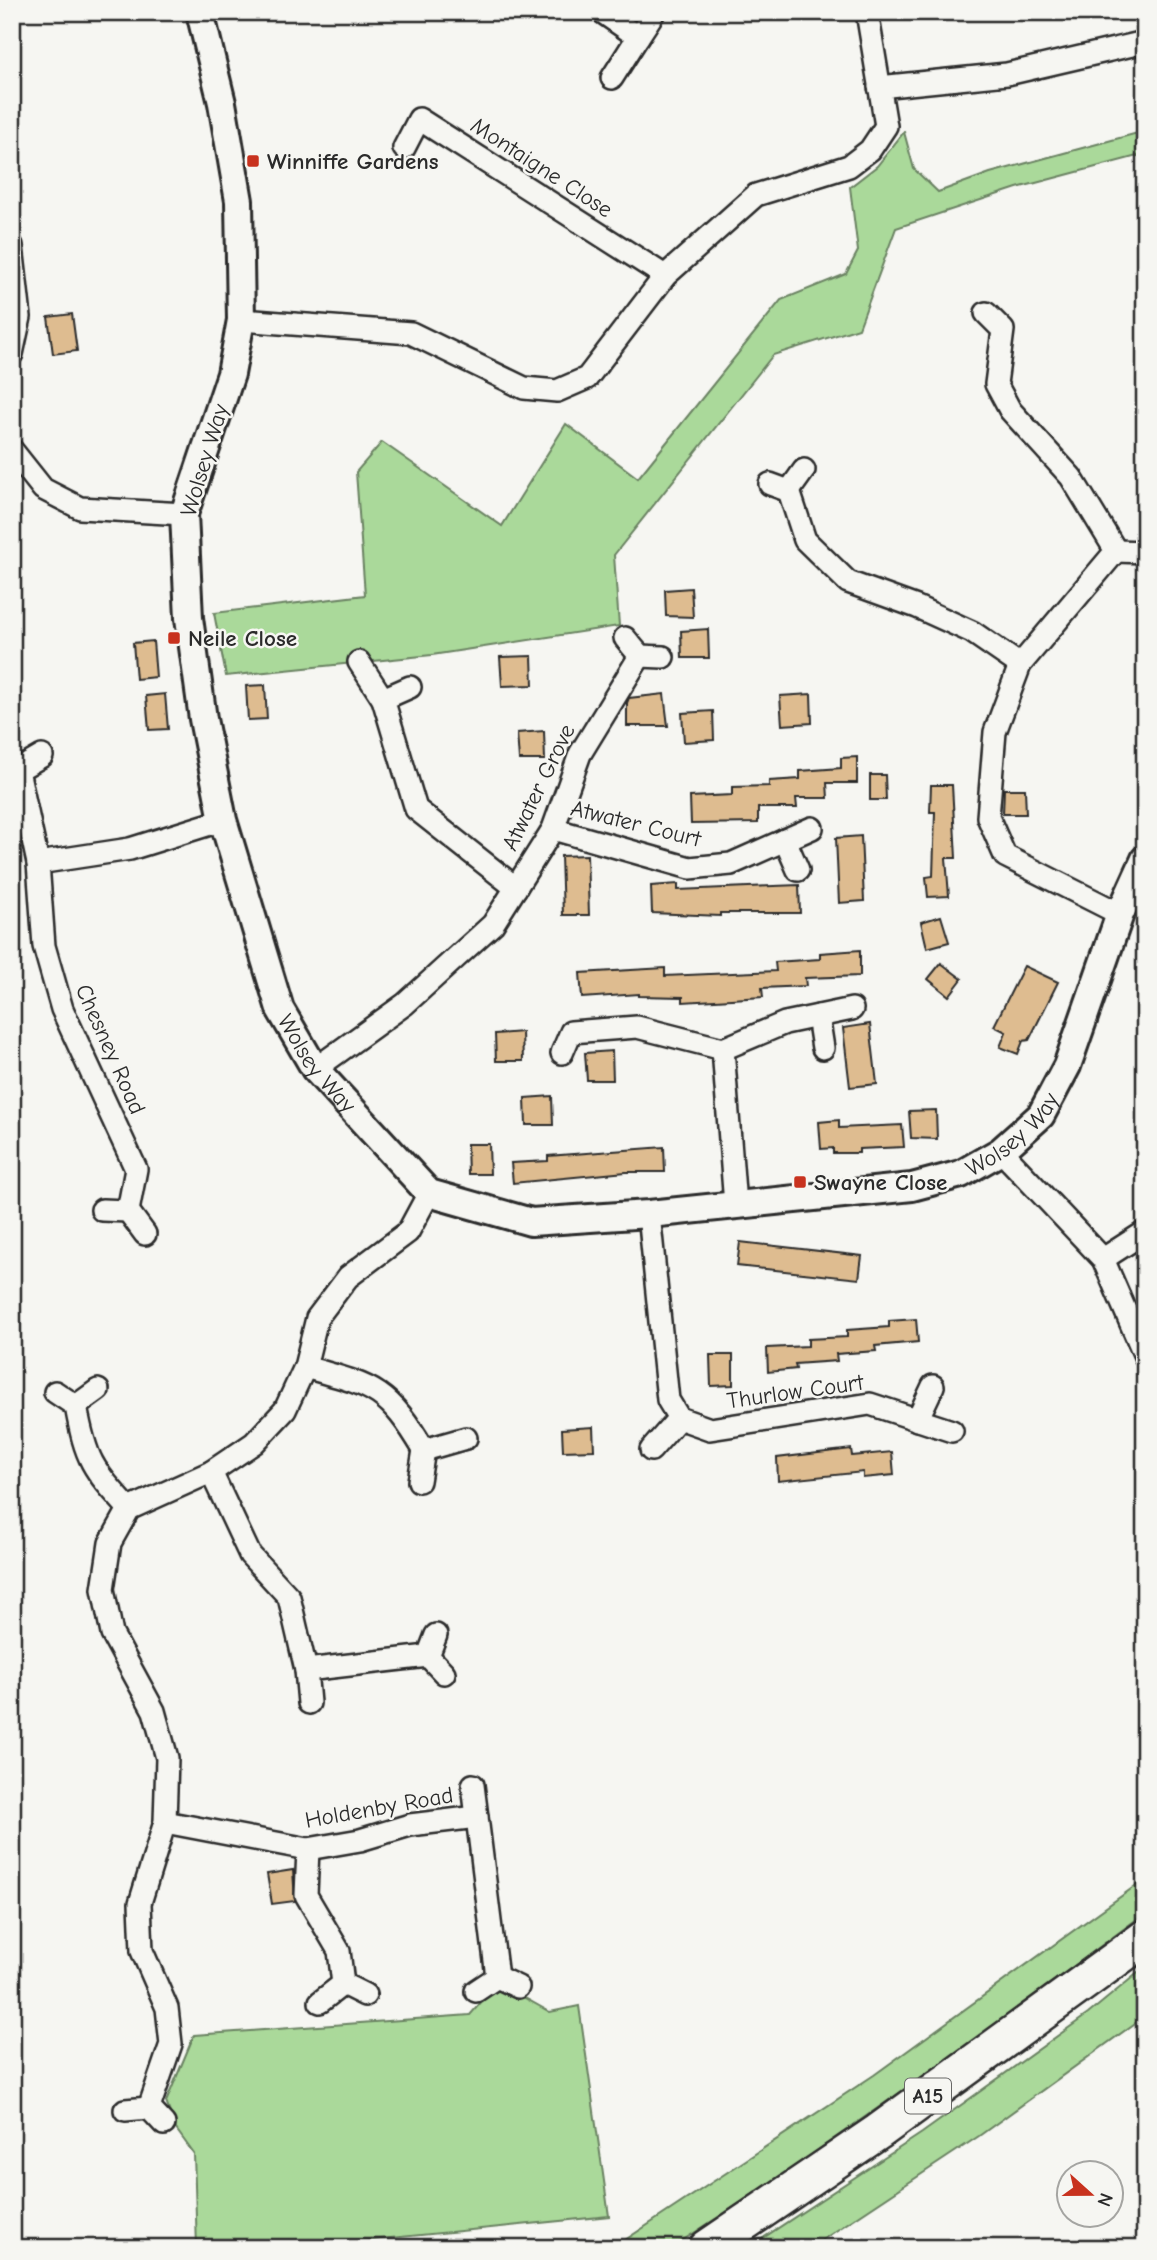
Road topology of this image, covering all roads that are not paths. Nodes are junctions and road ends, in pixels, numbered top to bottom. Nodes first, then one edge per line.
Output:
1 (200, 12) edge
2 (602, 12) edge
3 (867, 12) edge
4 (653, 14) dead end
5 (638, 37) junction
6 (1145, 42) edge
7 (612, 78) dead end
8 (879, 86) junction
9 (404, 148) dead end
10 (12, 246) edge
11 (664, 276) junction
12 (986, 313) dead end
13 (241, 320) junction
14 (12, 354) edge
15 (12, 450) edge
16 (804, 470) dead end
17 (184, 514) junction
18 (1116, 551) junction
19 (1145, 552) edge
20 (625, 638) dead end
21 (640, 656) junction
22 (663, 657) dead end
23 (359, 662) dead end
24 (1020, 665) junction
25 (410, 687) dead end
26 (383, 699) junction
27 (42, 756) dead end
28 (15, 767) edge
29 (223, 820) junction
30 (812, 828) dead end
31 (552, 829) junction
32 (785, 840) junction
33 (1145, 859) edge
34 (38, 863) junction
35 (798, 870) dead end
36 (516, 888) junction
37 (1120, 914) junction
38 (852, 1009) dead end
39 (818, 1016) junction
40 (823, 1048) dead end
41 (723, 1049) junction
42 (562, 1053) dead end
43 (316, 1069) junction
44 (1001, 1151) junction
45 (429, 1194) junction
46 (735, 1205) junction
47 (102, 1210) dead end
48 (128, 1211) junction
49 (649, 1214) junction
50 (1145, 1232) edge
51 (145, 1234) dead end
52 (1103, 1259) junction
53 (1145, 1356) edge
54 (305, 1367) junction
55 (933, 1386) dead end
56 (98, 1390) dead end
57 (55, 1392) dead end
58 (76, 1406) junction
59 (679, 1418) junction
60 (917, 1420) junction
61 (952, 1431) dead end
62 (466, 1438) dead end
63 (424, 1450) junction
64 (651, 1450) dead end
65 (211, 1472) junction
66 (419, 1481) dead end
67 (129, 1509) junction
68 (436, 1635) dead end
69 (428, 1656) junction
70 (306, 1670) junction
71 (444, 1673) dead end
72 (309, 1703) dead end
73 (473, 1785) dead end
74 (477, 1817) junction
75 (165, 1822) junction
76 (308, 1849) junction
77 (1145, 1938) edge
78 (497, 1977) junction
79 (343, 1984) junction
80 (518, 1987) dead end
81 (476, 1991) dead end
82 (365, 1994) dead end
83 (320, 2002) dead end
84 (149, 2108) junction
85 (125, 2110) dead end
86 (164, 2124) dead end
87 (707, 2248) edge

1 - 13 street, Wolsey Way
2 - 5 street
3 - 8 street
4 - 5 street
5 - 7 street
6 - 8 street
8 - 11 street
9 - 11 street, Montaigne Close
10 - 14 street
11 - 13 street
12 - 18 street
13 - 17 street, Wolsey Way
15 - 17 street
16 - 24 street
17 - 29 street, Wolsey Way
18 - 19 street
18 - 24 street
20 - 21 street
21 - 22 street
21 - 31 street, Atwater Grove
23 - 26 street
24 - 37 street
25 - 26 street
26 - 36 street
27 - 28 street, Chesney Road
28 - 34 street, Chesney Road
29 - 34 street
29 - 43 street, Wolsey Way
30 - 32 street, Atwater Court
31 - 32 street, Atwater Court
31 - 36 street, Atwater Grove
32 - 35 street
33 - 37 street, Wolsey Way
34 - 48 street, Chesney Road
36 - 43 street, Atwater Grove
37 - 44 street, Wolsey Way
38 - 39 street
39 - 40 street
39 - 41 street
41 - 42 street
41 - 46 street
43 - 45 street, Wolsey Way
44 - 46 street, Wolsey Way
44 - 52 street
45 - 49 street, Wolsey Way
45 - 54 street
46 - 49 street, Wolsey Way
47 - 48 street
48 - 51 street
49 - 59 street
50 - 52 street
52 - 53 street
54 - 63 street
54 - 65 street
55 - 60 street
56 - 58 street
57 - 58 street
58 - 67 street
59 - 60 street, Thurlow Court
59 - 64 street
60 - 61 street, Thurlow Court
62 - 63 street
63 - 66 street
65 - 67 street
65 - 70 street
67 - 75 street
68 - 69 street
69 - 70 street
69 - 71 street
70 - 72 street
73 - 74 street, Holdenby Road
74 - 76 street, Holdenby Road
74 - 78 street, Holdenby Road
75 - 76 street, Holdenby Road
75 - 84 street
76 - 79 street
77 - 87 highway, A15
78 - 80 street
78 - 81 street
79 - 82 street
79 - 83 street
84 - 85 street
84 - 86 street

